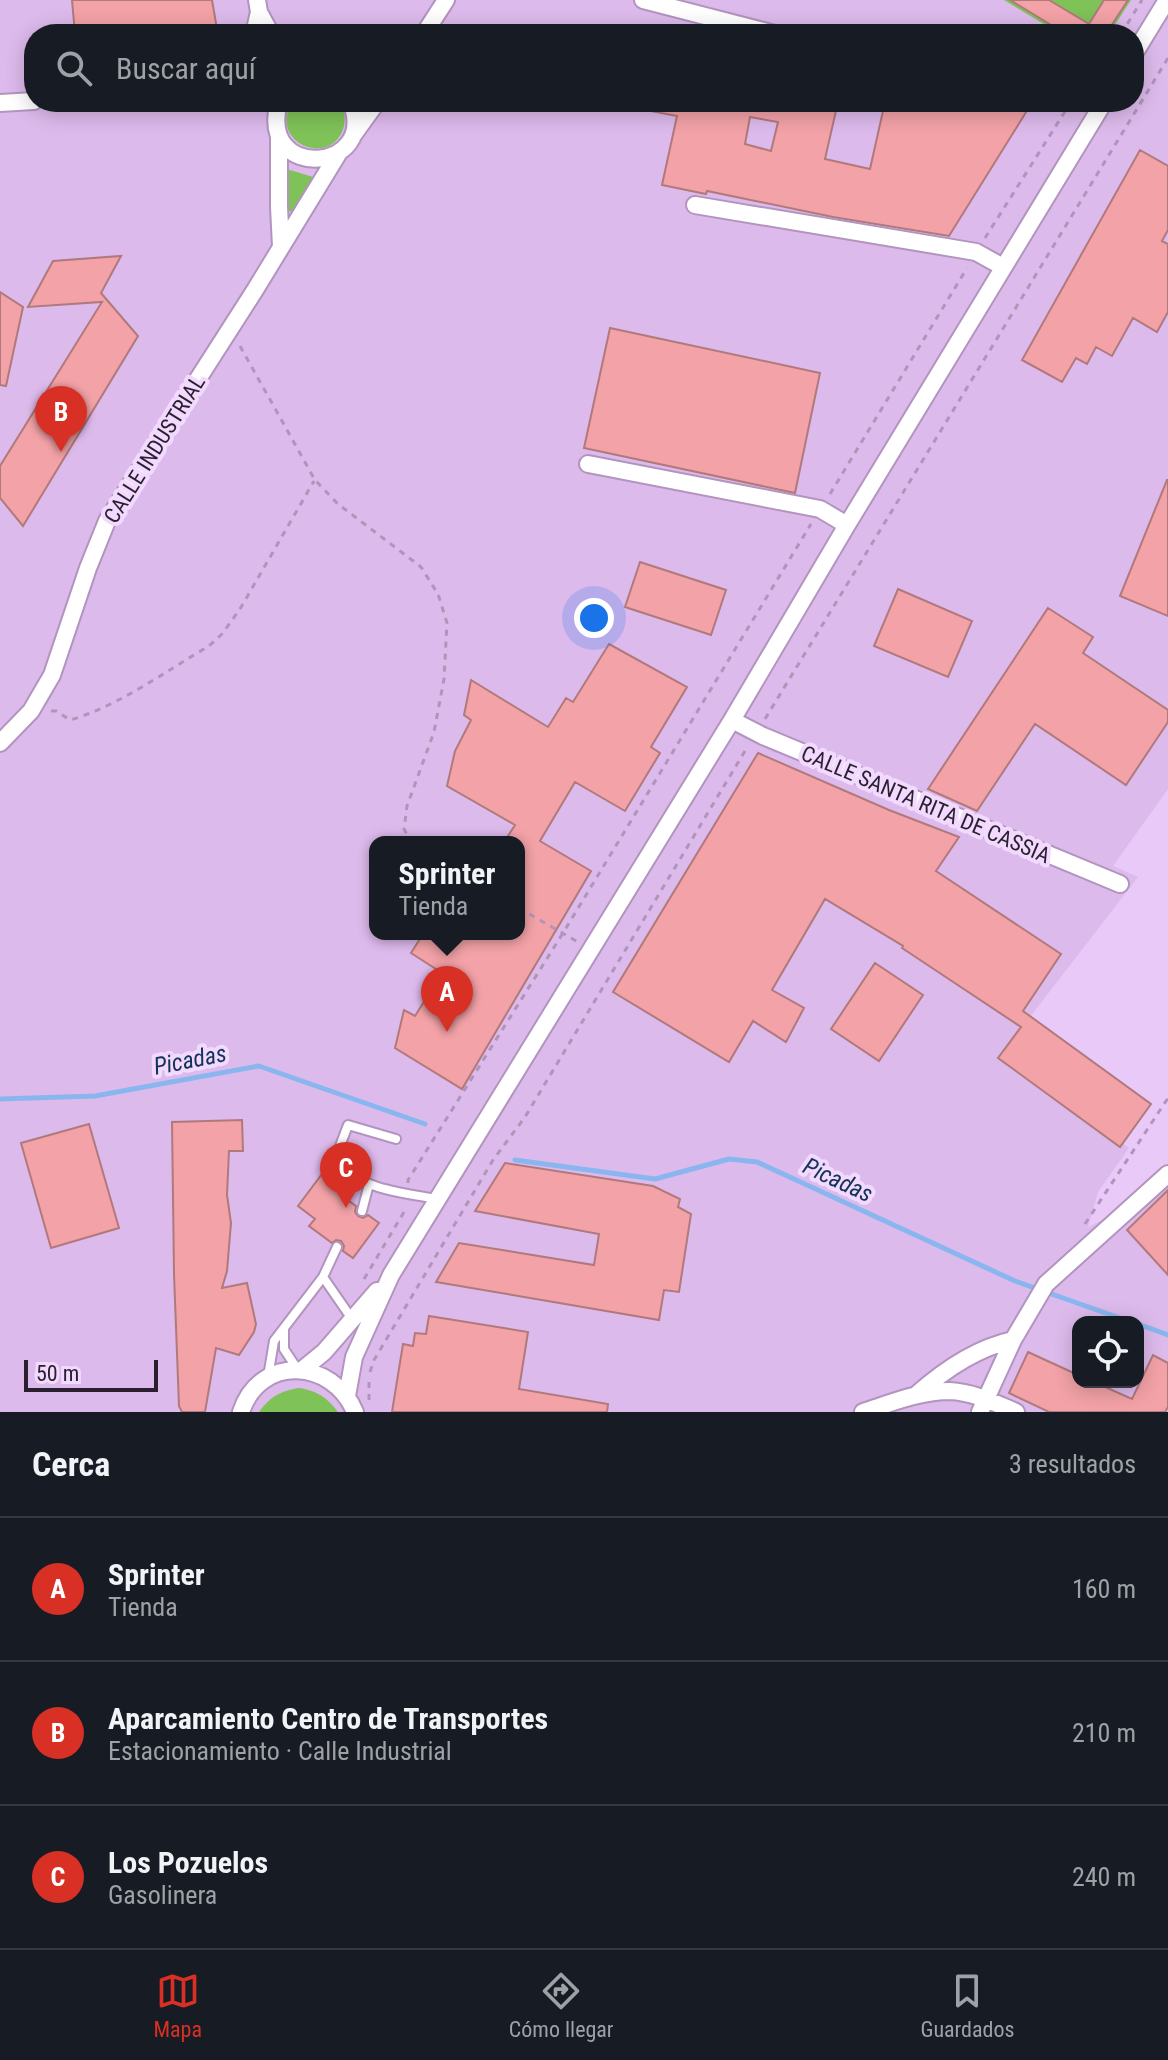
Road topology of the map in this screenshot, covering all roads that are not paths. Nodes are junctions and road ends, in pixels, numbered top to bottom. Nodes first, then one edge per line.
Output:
1 (446, 0) edge
2 (643, 0) edge
3 (1167, 0) edge
4 (430, 24) edge
5 (736, 24) edge
6 (1144, 38) edge
7 (24, 102) edge
8 (0, 103) edge
9 (276, 112) edge
10 (354, 112) edge
11 (370, 112) edge
12 (1097, 112) edge
13 (279, 138) junction
14 (351, 139) junction
15 (338, 154) junction
16 (695, 205) dead end
17 (281, 246) junction
18 (1003, 267) junction
19 (588, 464) dead end
20 (847, 525) junction
21 (732, 720) junction
22 (0, 743) edge
23 (1120, 884) dead end
24 (396, 1139) dead end
25 (1168, 1174) edge
26 (369, 1184) junction
27 (438, 1199) junction
28 (362, 1211) dead end
29 (337, 1247) dead end
30 (391, 1275) junction
31 (323, 1277) junction
32 (352, 1320) junction
33 (284, 1329) junction
34 (1013, 1340) junction
35 (300, 1370) junction
36 (268, 1378) junction
37 (916, 1395) junction
38 (347, 1396) junction
39 (983, 1405) edge
40 (241, 1412) edge
41 (355, 1412) edge
42 (863, 1412) edge
43 (1016, 1412) edge

1 - 4 street
2 - 5 street
3 - 6 street
7 - 8 street
9 - 13 street
10 - 14 street
11 - 14 street
12 - 18 street
13 - 15 street
13 - 17 street
14 - 15 street, CALLE INDUSTRIAL
15 - 17 street, CALLE INDUSTRIAL
16 - 18 street
17 - 22 street, CALLE INDUSTRIAL
18 - 20 street
19 - 20 street
20 - 21 street
21 - 23 street, CALLE SANTA RITA DE CASSIA
21 - 27 street
24 - 26 lane
25 - 34 street
26 - 27 lane
26 - 28 lane
27 - 30 street
29 - 31 lane
30 - 32 street
30 - 38 street
31 - 32 lane
31 - 33 lane
32 - 35 street
33 - 35 lane
33 - 36 lane
34 - 37 street
34 - 39 street
35 - 36 street
35 - 38 street
36 - 40 street
37 - 39 street
37 - 42 street
38 - 41 street
39 - 43 street

